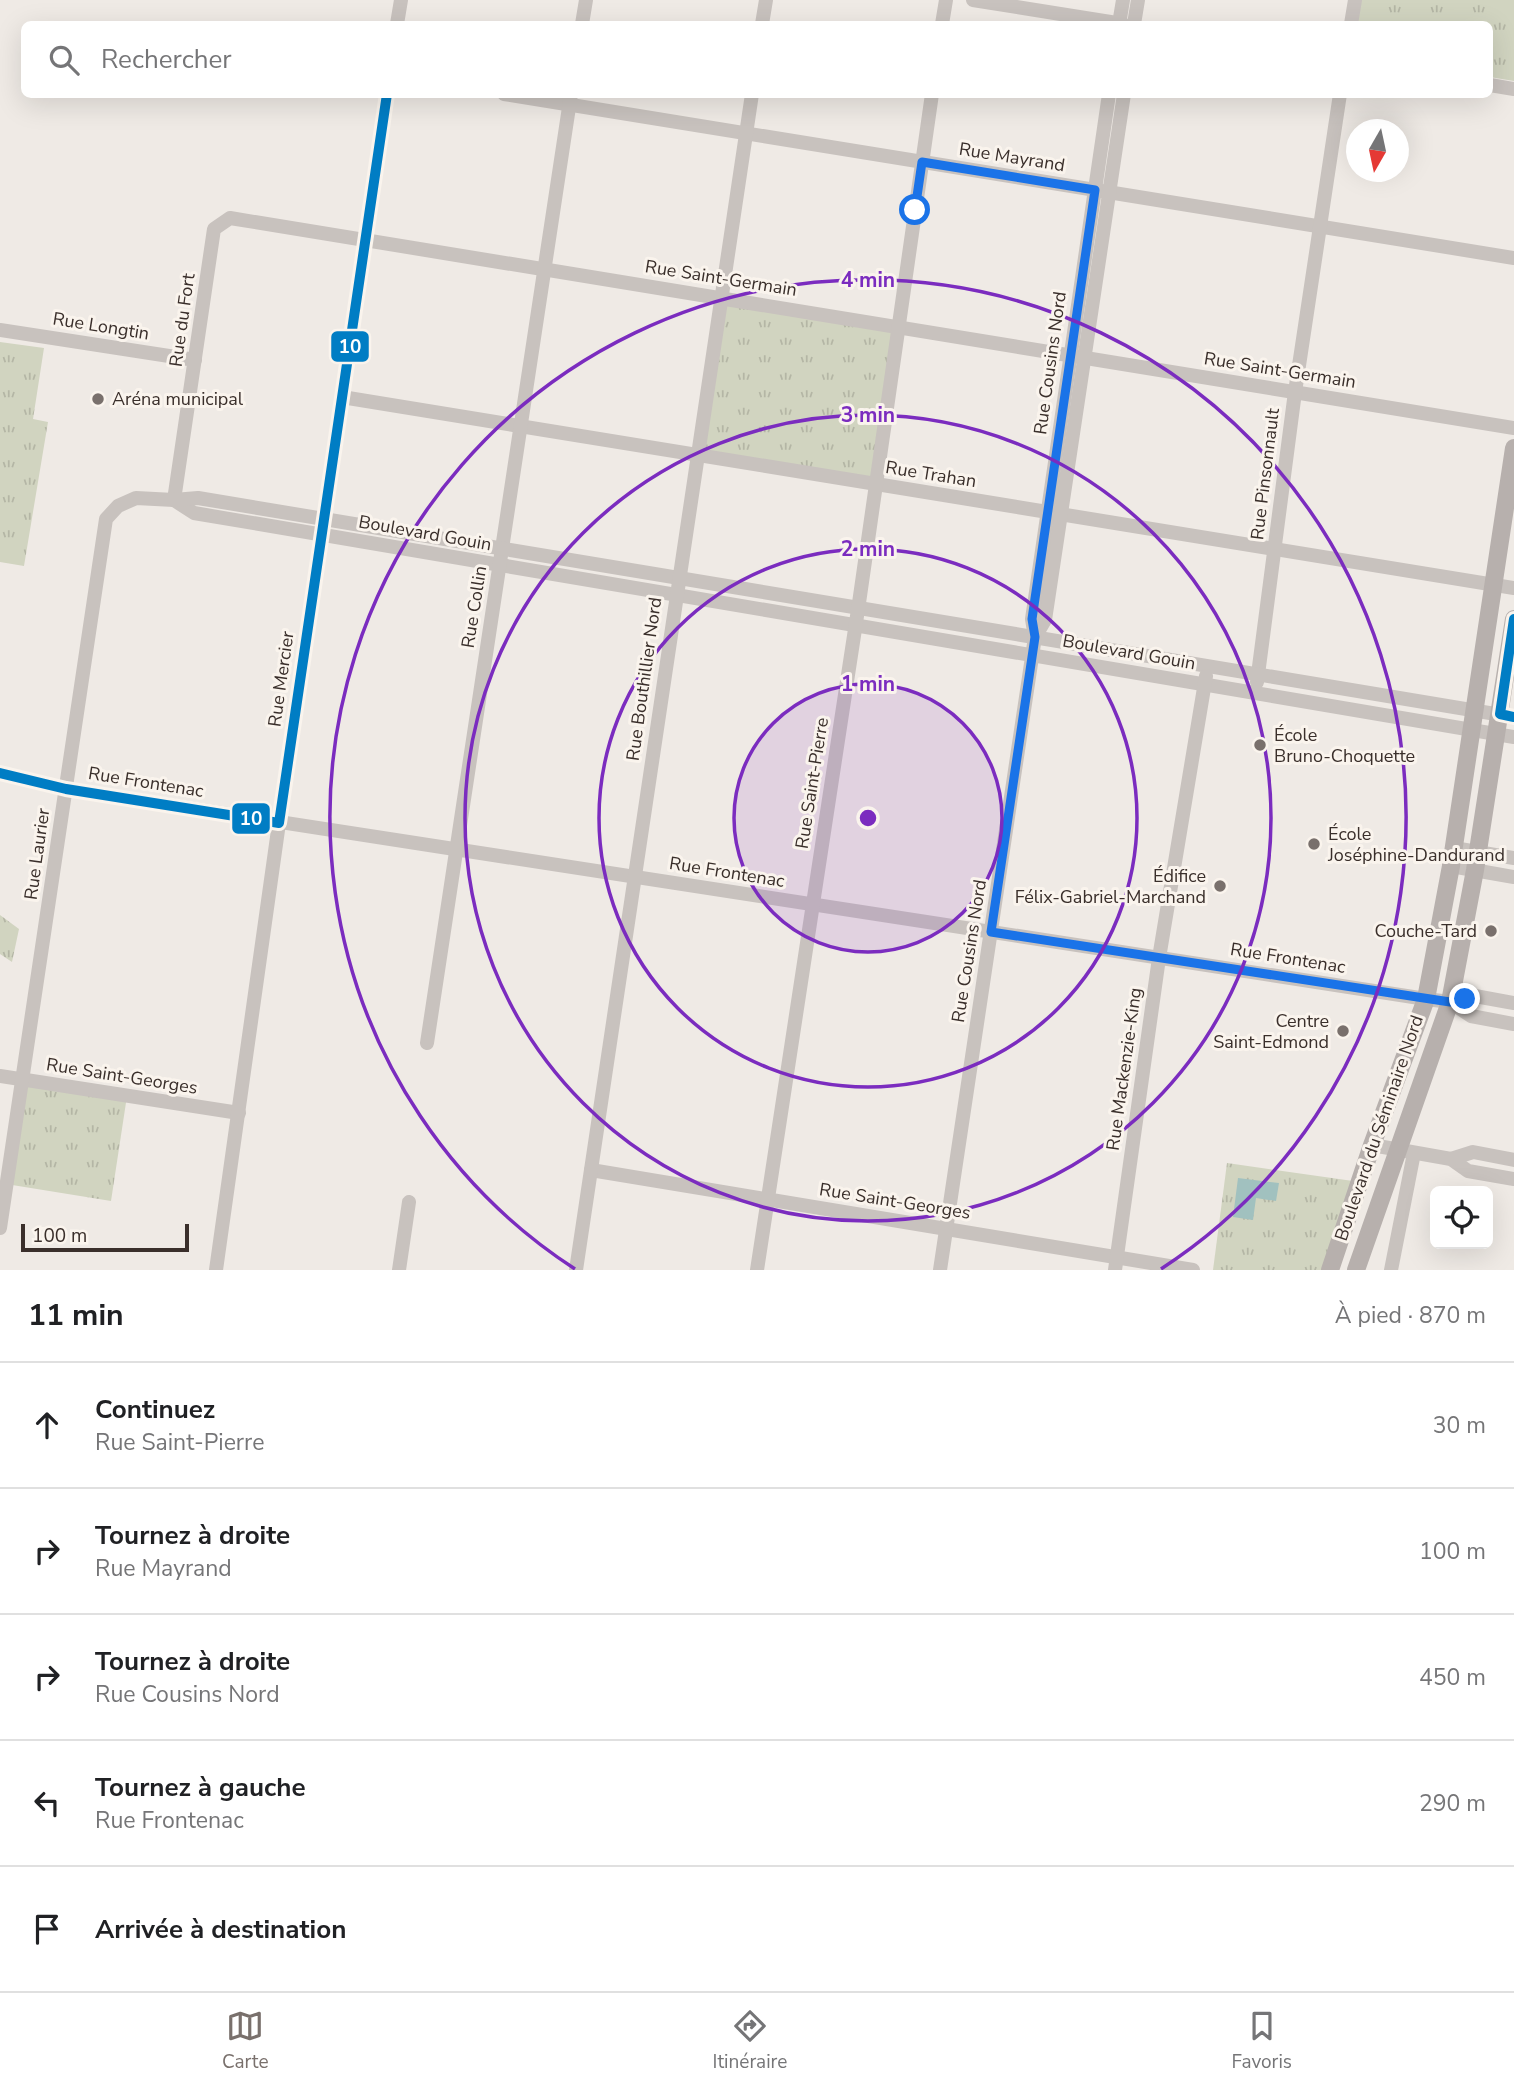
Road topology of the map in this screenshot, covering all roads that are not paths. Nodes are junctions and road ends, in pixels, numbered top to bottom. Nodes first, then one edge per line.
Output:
1 (401, 0) edge
2 (586, 0) edge
3 (766, 0) edge
4 (946, 0) edge
5 (973, 0) edge
6 (1123, 0) edge
7 (1138, 0) edge
8 (1355, 0) edge
9 (398, 21) edge
10 (582, 21) edge
11 (762, 21) edge
12 (942, 21) edge
13 (1102, 21) edge
14 (1120, 21) edge
15 (1134, 21) edge
16 (1352, 21) edge
17 (1493, 86) edge
18 (1514, 89) edge
19 (386, 98) edge
20 (549, 98) edge
21 (751, 98) edge
22 (931, 98) edge
23 (1109, 98) edge
24 (1123, 98) edge
25 (1339, 98) edge
26 (571, 100) edge
27 (746, 134) junction
28 (922, 162) junction
29 (1102, 191) junction
30 (1320, 227) junction
31 (214, 229) joint
32 (365, 239) junction
33 (1514, 258) edge
34 (545, 269) junction
35 (721, 298) junction
36 (898, 327) junction
37 (0, 330) edge
38 (1078, 356) junction
39 (195, 360) junction
40 (1295, 392) junction
41 (342, 397) junction
42 (521, 426) junction
43 (1514, 428) edge
44 (1514, 447) edge
45 (697, 455) junction
46 (876, 484) junction
47 (174, 500) junction
48 (1054, 513) junction
49 (324, 519) junction
50 (321, 535) junction
51 (503, 549) junction
52 (1275, 550) junction
53 (500, 565) junction
54 (679, 578) junction
55 (1494, 585) junction
56 (1514, 588) edge
57 (676, 595) junction
58 (858, 607) junction
59 (1514, 619) edge
60 (855, 625) junction
61 (1035, 637) junction
62 (1032, 655) junction
63 (1208, 666) junction
64 (1258, 674) junction
65 (1205, 684) junction
66 (1325, 685) junction
67 (1255, 693) junction
68 (1323, 704) junction
69 (1475, 710) junction
70 (1507, 715) edge
71 (1472, 730) junction
72 (1505, 735) edge
73 (0, 773) edge
74 (66, 789) junction
75 (279, 823) junction
76 (1454, 848) junction
77 (457, 850) junction
78 (1478, 852) junction
79 (1514, 858) edge
80 (1451, 866) junction
81 (1475, 870) junction
82 (634, 877) junction
83 (1514, 877) edge
84 (813, 905) junction
85 (991, 932) junction
86 (1159, 958) junction
87 (1426, 999) junction
88 (1450, 1002) junction
89 (1514, 1003) edge
90 (1514, 1024) edge
91 (427, 1043) dead end
92 (0, 1076) edge
93 (22, 1080) junction
94 (239, 1113) junction
95 (1372, 1145) junction
96 (1406, 1151) junction
97 (1451, 1160) junction
98 (1514, 1160) edge
99 (591, 1170) junction
100 (1514, 1179) edge
101 (768, 1199) junction
102 (409, 1202) dead end
103 (0, 1228) edge
104 (946, 1229) junction
105 (1116, 1264) edge
106 (216, 1270) edge
107 (399, 1270) edge
108 (576, 1270) edge
109 (757, 1270) edge
110 (940, 1270) edge
111 (1193, 1270) edge
112 (1329, 1270) edge
113 (1356, 1270) edge
114 (1391, 1270) edge

1 - 9 street
2 - 10 street
3 - 11 street
4 - 12 street
5 - 13 street
6 - 14 street
7 - 15 street
8 - 16 street
17 - 18 street
19 - 32 street, Rue Mercier
20 - 26 street, Rue Mayrand
21 - 27 street, Rue Bouthillier Nord
22 - 28 street, Rue Saint-Pierre
23 - 29 street, Rue Cousins Nord
24 - 29 street, Rue Cousins Nord
25 - 30 street, Rue Pinsonnault
26 - 27 street, Rue Mayrand
26 - 34 street, Rue Collin
27 - 28 street, Rue Mayrand
27 - 35 street, Rue Bouthillier Nord
28 - 29 street, Rue Mayrand
28 - 36 street, Rue Saint-Pierre
29 - 30 street, Rue Mayrand
29 - 38 street, Rue Cousins Nord
30 - 33 street, Rue Mayrand
30 - 40 street, Rue Pinsonnault
31 - 32 street, Rue Saint-Germain
31 - 39 street, Rue du Fort
32 - 34 street, Rue Saint-Germain
32 - 41 street, Rue Mercier
34 - 35 street, Rue Saint-Germain
34 - 42 street, Rue Collin
35 - 36 street, Rue Saint-Germain
35 - 45 street, Rue Bouthillier Nord
36 - 38 street, Rue Saint-Germain
36 - 46 street, Rue Saint-Pierre
37 - 39 street, Rue Longtin
38 - 40 street, Rue Saint-Germain
38 - 48 street, Rue Cousins Nord
39 - 47 street, Rue du Fort
40 - 43 street, Rue Saint-Germain
40 - 52 street, Rue Pinsonnault
41 - 42 street, Rue Trahan
41 - 49 street, Rue Mercier
42 - 45 street, Rue Trahan
42 - 51 street, Rue Collin
44 - 55 main road, Boulevard du Séminaire Nord
45 - 46 street, Rue Trahan
45 - 54 street, Rue Bouthillier Nord
46 - 48 street, Rue Trahan
46 - 58 street, Rue Saint-Pierre
47 - 49 street, Boulevard Gouin
47 - 50 street, Boulevard Gouin
47 - 74 street, Rue Laurier
48 - 52 street, Rue Trahan
48 - 61 street, Rue Cousins Nord
49 - 50 street, Rue Mercier
49 - 51 street, Boulevard Gouin
50 - 53 street, Boulevard Gouin
50 - 75 street, Rue Mercier
51 - 53 street, Rue Collin
51 - 54 street, Boulevard Gouin
52 - 55 street, Rue Trahan
52 - 64 street, Rue Pinsonnault
53 - 57 street, Boulevard Gouin
53 - 77 street, Rue Collin
54 - 57 street, Rue Bouthillier Nord
54 - 58 street, Boulevard Gouin
55 - 56 street, Rue Trahan
55 - 69 main road, Boulevard du Séminaire Nord
57 - 60 street, Boulevard Gouin
57 - 82 street, Rue Bouthillier Nord
58 - 60 street, Rue Saint-Pierre
58 - 61 street, Boulevard Gouin
59 - 70 main road, Boulevard du Séminaire Nord
60 - 62 street, Boulevard Gouin
60 - 84 street, Rue Saint-Pierre
61 - 62 street, Rue Cousins Nord
61 - 63 street, Boulevard Gouin
62 - 65 street, Boulevard Gouin
62 - 85 street, Rue Cousins Nord
63 - 64 street, Boulevard Gouin
63 - 65 street, Rue Mackenzie-King
64 - 66 street, Boulevard Gouin
64 - 67 street, Rue Pinsonnault
65 - 67 street, Boulevard Gouin
65 - 86 street, Rue Mackenzie-King
66 - 68 street
66 - 69 street, Boulevard Gouin
67 - 68 street, Boulevard Gouin
68 - 71 street, Boulevard Gouin
69 - 70 street, Boulevard Gouin
69 - 71 main road, Boulevard du Séminaire Nord
70 - 72 main road, Boulevard du Séminaire Nord
71 - 72 street, Boulevard Gouin
71 - 76 main road, Boulevard du Séminaire Nord
72 - 78 main road, Boulevard du Séminaire Nord
73 - 74 street, Rue Frontenac
74 - 75 street, Rue Frontenac
74 - 93 street, Rue Laurier
75 - 77 street, Rue Frontenac
75 - 94 street, Rue Mercier
76 - 78 street
76 - 80 main road, Boulevard du Séminaire Nord
77 - 82 street, Rue Frontenac
77 - 91 street, Rue Collin
78 - 79 street
78 - 81 main road, Boulevard du Séminaire Nord
80 - 81 street
80 - 87 main road, Boulevard du Séminaire Nord
81 - 83 street
81 - 88 main road, Boulevard du Séminaire Nord
82 - 84 street, Rue Frontenac
82 - 99 street, Rue Bouthillier Nord
84 - 85 street, Rue Frontenac
84 - 101 street, Rue Saint-Pierre
85 - 86 street, Rue Frontenac
85 - 104 street, Rue Cousins Nord
86 - 87 street, Rue Frontenac
86 - 105 street, Rue Mackenzie-King
87 - 88 street, Rue Frontenac
87 - 95 main road, Boulevard du Séminaire Nord
88 - 89 street, Rue Frontenac
88 - 90 street, Rue Frontenac
88 - 96 main road, Boulevard du Séminaire Nord
92 - 93 street, Rue Saint-Georges
93 - 94 street, Rue Saint-Georges
93 - 103 street, Rue Laurier
94 - 106 street, Rue Mercier
95 - 96 street
95 - 112 main road, Boulevard du Séminaire Nord
96 - 97 street
96 - 113 main road, Boulevard du Séminaire Nord
96 - 114 street
97 - 98 street
97 - 100 street
99 - 101 street, Rue Saint-Georges
99 - 108 street, Rue Bouthillier Nord
101 - 104 street, Rue Saint-Georges
101 - 109 street, Rue Saint-Pierre
102 - 107 street
104 - 105 street, Rue Saint-Georges
104 - 110 street, Rue Cousins Nord
105 - 111 street, Rue Saint-Georges

